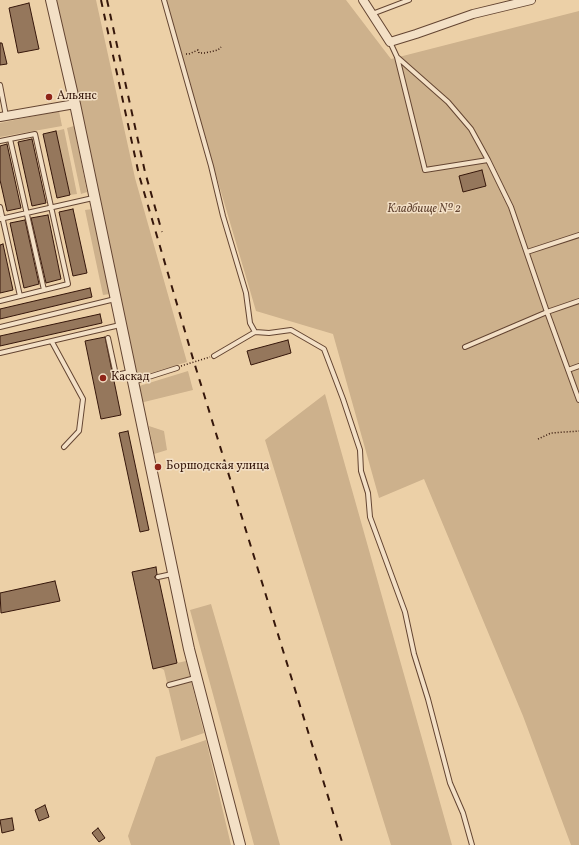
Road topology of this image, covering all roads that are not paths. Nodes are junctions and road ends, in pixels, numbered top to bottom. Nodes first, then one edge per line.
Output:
1 (51, 0) edge
2 (164, 0) edge
3 (363, 0) edge
4 (392, 0) edge
5 (409, 0) edge
6 (531, 0) edge
7 (394, 5) junction
8 (372, 14) junction
9 (390, 42) junction
10 (397, 57) junction
11 (0, 85) edge
12 (75, 104) junction
13 (3, 116) edge
14 (10, 139) junction
15 (0, 141) edge
16 (488, 160) junction
17 (94, 198) junction
18 (0, 207) edge
19 (51, 207) junction
20 (27, 213) junction
21 (1, 219) edge
22 (579, 235) edge
23 (527, 252) junction
24 (44, 290) junction
25 (20, 296) junction
26 (115, 299) junction
27 (0, 300) edge
28 (579, 301) edge
29 (547, 312) junction
30 (120, 325) junction
31 (0, 327) edge
32 (254, 332) junction
33 (108, 338) dead end
34 (52, 342) junction
35 (465, 347) dead end
36 (0, 352) edge
37 (214, 356) road end
38 (579, 366) edge
39 (177, 368) road end
40 (568, 370) junction
41 (130, 372) junction
42 (132, 383) junction
43 (579, 400) edge
44 (64, 447) dead end
45 (172, 574) junction
46 (158, 577) dead end
47 (195, 678) junction
48 (169, 685) dead end
49 (240, 845) edge
50 (472, 845) edge

1 - 12 street
2 - 32 lane
3 - 8 street
4 - 7 lane
5 - 7 lane
6 - 9 street
7 - 8 lane
8 - 9 street
9 - 10 lane
10 - 16 lane
10 - 16 lane
11 - 13 lane
12 - 13 street
12 - 17 street
14 - 15 lane
14 - 19 lane
14 - 20 lane
16 - 23 lane
17 - 19 lane
17 - 26 street
18 - 21 lane
19 - 20 lane
19 - 24 lane
20 - 21 lane
20 - 24 lane
21 - 25 lane
22 - 23 lane
23 - 29 lane
24 - 25 lane
25 - 27 lane
26 - 30 street
26 - 31 lane
28 - 29 lane
29 - 35 lane
29 - 40 lane
30 - 34 lane
30 - 41 street
32 - 37 lane
32 - 50 lane
33 - 41 lane
34 - 36 lane
34 - 44 lane
38 - 40 lane
39 - 42 lane
40 - 43 lane
41 - 42 street
42 - 45 street
45 - 46 lane
45 - 47 street
47 - 48 lane
47 - 49 street

